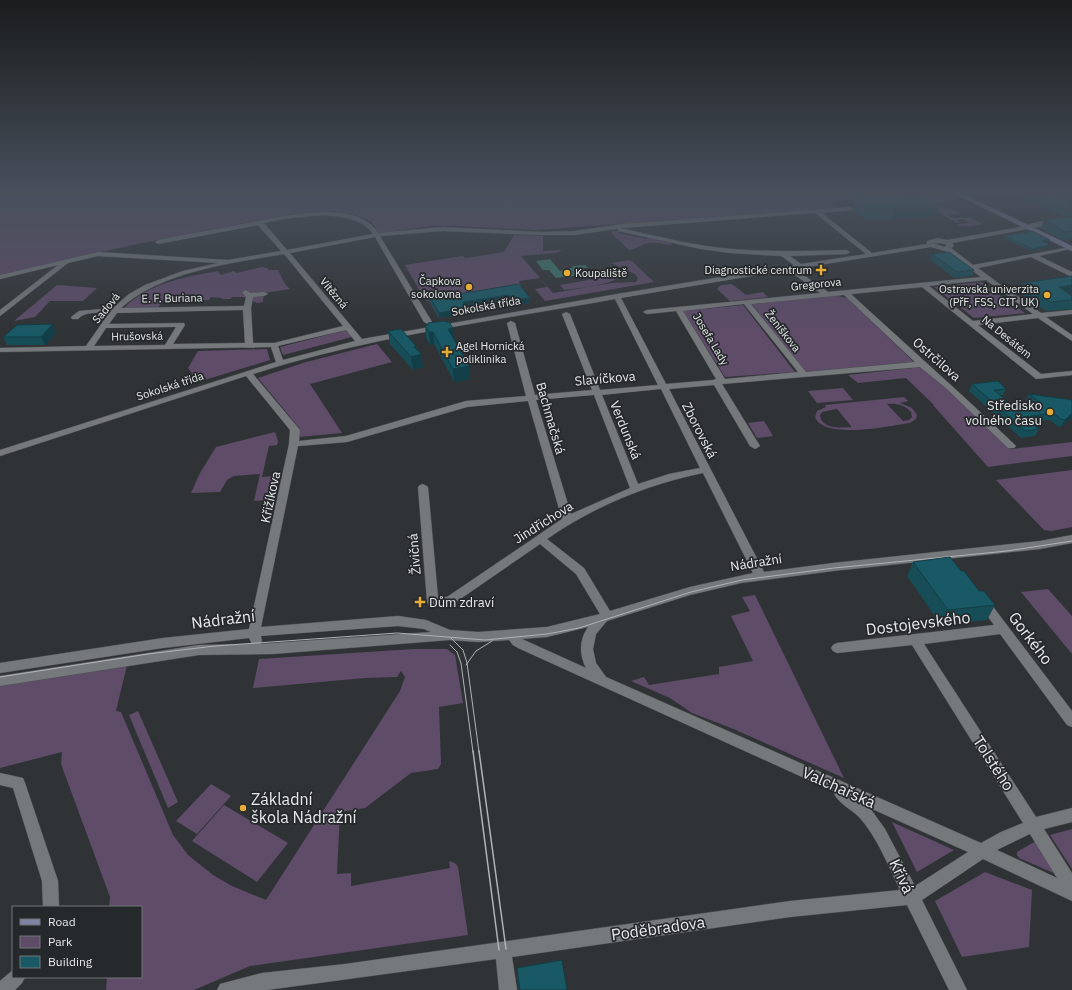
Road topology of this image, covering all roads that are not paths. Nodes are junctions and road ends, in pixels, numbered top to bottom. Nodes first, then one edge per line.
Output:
1 (172, 239) edge
2 (274, 239) edge
3 (352, 239) edge
4 (379, 239) edge
5 (662, 239) edge
6 (851, 239) edge
7 (973, 239) edge
8 (1052, 239) edge
9 (158, 242) dead end
10 (946, 245) junction
11 (1071, 246) edge
12 (286, 252) junction
13 (855, 252) dead end
14 (783, 254) junction
15 (870, 254) junction
16 (1032, 255) junction
17 (68, 261) junction
18 (237, 261) junction
19 (800, 266) junction
20 (789, 268) junction
21 (972, 268) junction
22 (1072, 275) edge
23 (0, 277) edge
24 (988, 278) junction
25 (924, 285) junction
26 (1040, 285) edge
27 (1004, 290) junction
28 (845, 292) junction
29 (825, 293) junction
30 (264, 294) dead end
31 (617, 296) junction
32 (746, 302) junction
33 (247, 308) junction
34 (678, 309) junction
35 (116, 310) junction
36 (647, 312) dead end
37 (1072, 312) edge
38 (0, 314) edge
39 (566, 314) dead end
40 (1040, 316) junction
41 (75, 317) dead end
42 (428, 322) edge
43 (511, 323) dead end
44 (973, 323) junction
45 (105, 326) junction
46 (348, 327) junction
47 (1072, 339) edge
48 (360, 342) junction
49 (249, 345) junction
50 (274, 345) junction
51 (168, 346) junction
52 (89, 348) junction
53 (0, 350) edge
54 (280, 363) junction
55 (922, 364) junction
56 (248, 373) junction
57 (1072, 373) edge
58 (803, 374) junction
59 (719, 381) junction
60 (663, 386) junction
61 (597, 392) junction
62 (531, 398) junction
63 (294, 444) junction
64 (755, 446) dead end
65 (1011, 446) dead end
66 (0, 453) edge
67 (705, 470) junction
68 (423, 486) dead end
69 (635, 489) junction
70 (568, 520) junction
71 (540, 539) junction
72 (1072, 539) edge
73 (760, 576) junction
74 (975, 591) edge
75 (449, 601) joint
76 (607, 616) junction
77 (1002, 629) junction
78 (449, 635) junction
79 (255, 636) junction
80 (512, 636) junction
81 (915, 640) junction
82 (837, 648) dead end
83 (0, 668) edge
84 (0, 681) edge
85 (606, 683) junction
86 (1072, 721) edge
87 (0, 779) edge
88 (824, 780) junction
89 (1072, 814) edge
90 (1034, 825) junction
91 (982, 851) junction
92 (1072, 887) edge
93 (1072, 893) edge
94 (912, 897) junction
95 (51, 906) edge
96 (502, 950) junction
97 (15, 978) edge
98 (3, 990) edge
99 (226, 990) edge
100 (508, 990) edge
101 (958, 990) edge

1 - 9 street
2 - 12 street, Vítězná
3 - 12 street, Sadová
4 - 42 street
5 - 14 street
6 - 15 street
7 - 10 street
8 - 11 main road
10 - 15 street, Sokolská třída
10 - 21 street
11 - 16 street
12 - 18 street, Sadová
12 - 46 street, Vítězná
13 - 14 street
14 - 19 street
15 - 19 street, Sokolská třída
16 - 21 street
16 - 22 street
17 - 18 street
17 - 23 street
17 - 38 street
18 - 35 street, Sadová
19 - 20 street, Sokolská třída
20 - 29 street
20 - 31 street, Sokolská třída
21 - 24 street
24 - 25 street, Gregorova
24 - 27 street
25 - 28 street, Gregorova
25 - 44 street, Na Desátém
26 - 27 street
27 - 40 street
28 - 29 street, Gregorova
28 - 55 street, Ostrčilova
29 - 32 street, Gregorova
30 - 33 street
31 - 48 street, Sokolská třída
31 - 60 street, Zborovská
32 - 34 street, Gregorova
32 - 58 street, Ženíškova
33 - 35 street, E. F. Buriana
33 - 49 street
34 - 36 street, Gregorova
34 - 59 street, Josefa Lady
35 - 41 street, E. F. Buriana
35 - 45 street, Sadová
37 - 40 street
39 - 61 street, Verdunská
40 - 44 street
40 - 47 street
43 - 62 street, Bachmačská
44 - 57 street, Na Desátém
45 - 51 street
45 - 52 street, Sadová
46 - 48 street, Vítězná
46 - 50 street, Hrušovská
48 - 54 street, Sokolská třída
49 - 50 street, Hrušovská
49 - 51 street, Hrušovská
50 - 54 street
51 - 52 street, Hrušovská
52 - 53 street, Hrušovská
54 - 56 street, Sokolská třída
55 - 58 street, Slavíčkova
55 - 65 street, Ostrčilova
56 - 63 street, Křižíkova
56 - 66 street, Sokolská třída
58 - 59 street, Slavíčkova
59 - 60 street, Slavíčkova
59 - 64 street, Josefa Lady
60 - 61 street, Slavíčkova
60 - 67 street, Zborovská
61 - 62 street, Slavíčkova
61 - 69 street, Verdunská
62 - 63 street, Slavíčkova
62 - 70 street, Bachmačská
63 - 79 street, Křižíkova
67 - 69 street, Jindřichova
67 - 73 street, Zborovská
68 - 75 street, Živičná
69 - 70 street, Jindřichova
70 - 71 street, Jindřichova
71 - 75 street, Jindřichova
71 - 76 street
72 - 73 street, Nádražní
73 - 76 street, Nádražní
74 - 77 street, Gorkého
76 - 80 street, Nádražní
76 - 85 street, Valchařská
77 - 81 street, Dostojevského
77 - 86 street, Gorkého
78 - 79 street, Nádražní
78 - 80 street, Nádražní
78 - 84 street, Nádražní
79 - 83 street, Nádražní
80 - 85 street, Valchařská
81 - 82 street, Dostojevského
81 - 90 street, Tolstého
85 - 88 street, Valchařská
87 - 95 street
88 - 91 street, Valchařská
88 - 94 street, Křivá
89 - 90 street, Poděbradova
90 - 91 street, Poděbradova
90 - 92 street, Tolstého
91 - 93 street, Valchařská
91 - 94 street, Poděbradova
94 - 96 street, Poděbradova
94 - 101 street, Křivá
96 - 99 street, Poděbradova
96 - 100 street
97 - 98 street

